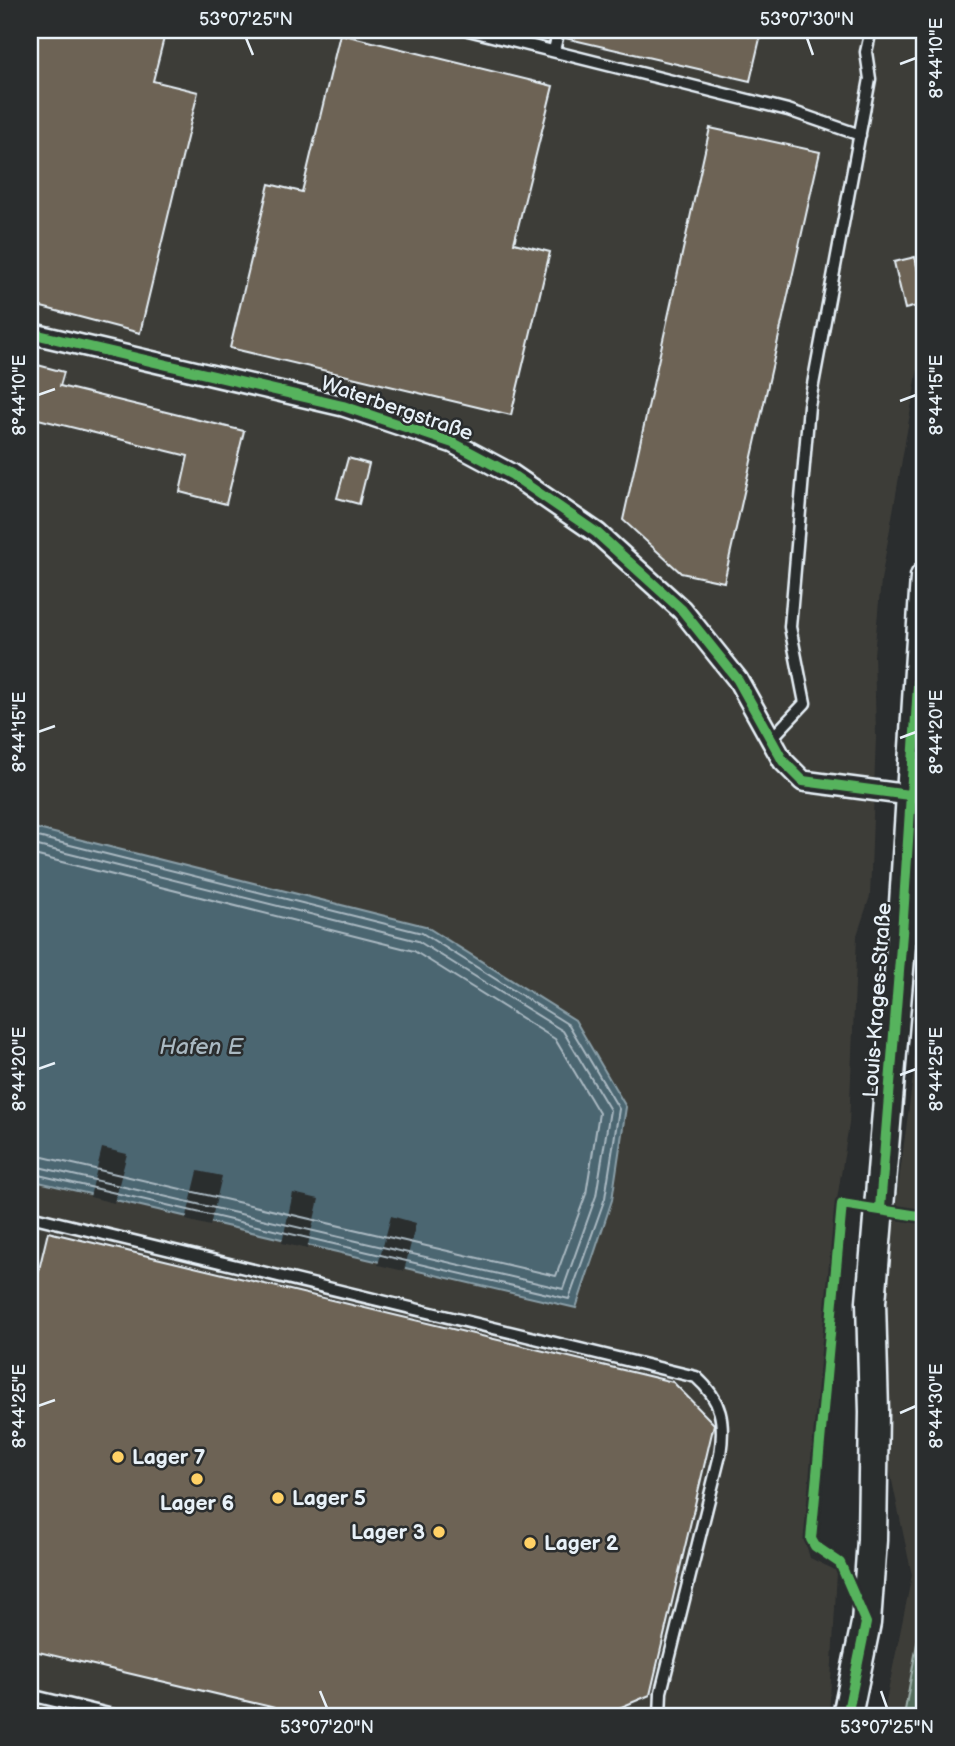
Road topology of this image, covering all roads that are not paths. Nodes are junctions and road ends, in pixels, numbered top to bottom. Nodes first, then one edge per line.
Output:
1 (468, 30) edge
2 (559, 30) edge
3 (871, 30) edge
4 (554, 50) junction
5 (860, 135) junction
6 (30, 333) edge
7 (925, 577) edge
8 (771, 739) junction
9 (909, 795) junction
10 (30, 1216) edge
11 (30, 1695) edge
12 (117, 1716) edge
13 (660, 1716) edge
14 (847, 1716) edge

1 - 4 lane
2 - 4 lane
3 - 5 lane
4 - 5 lane
5 - 8 lane
6 - 8 street, Waterbergstraße
7 - 9 street, Louis-Krages-Straße
8 - 9 street, Waterbergstraße
9 - 14 street, Louis-Krages-Straße
10 - 13 lane
11 - 12 lane

